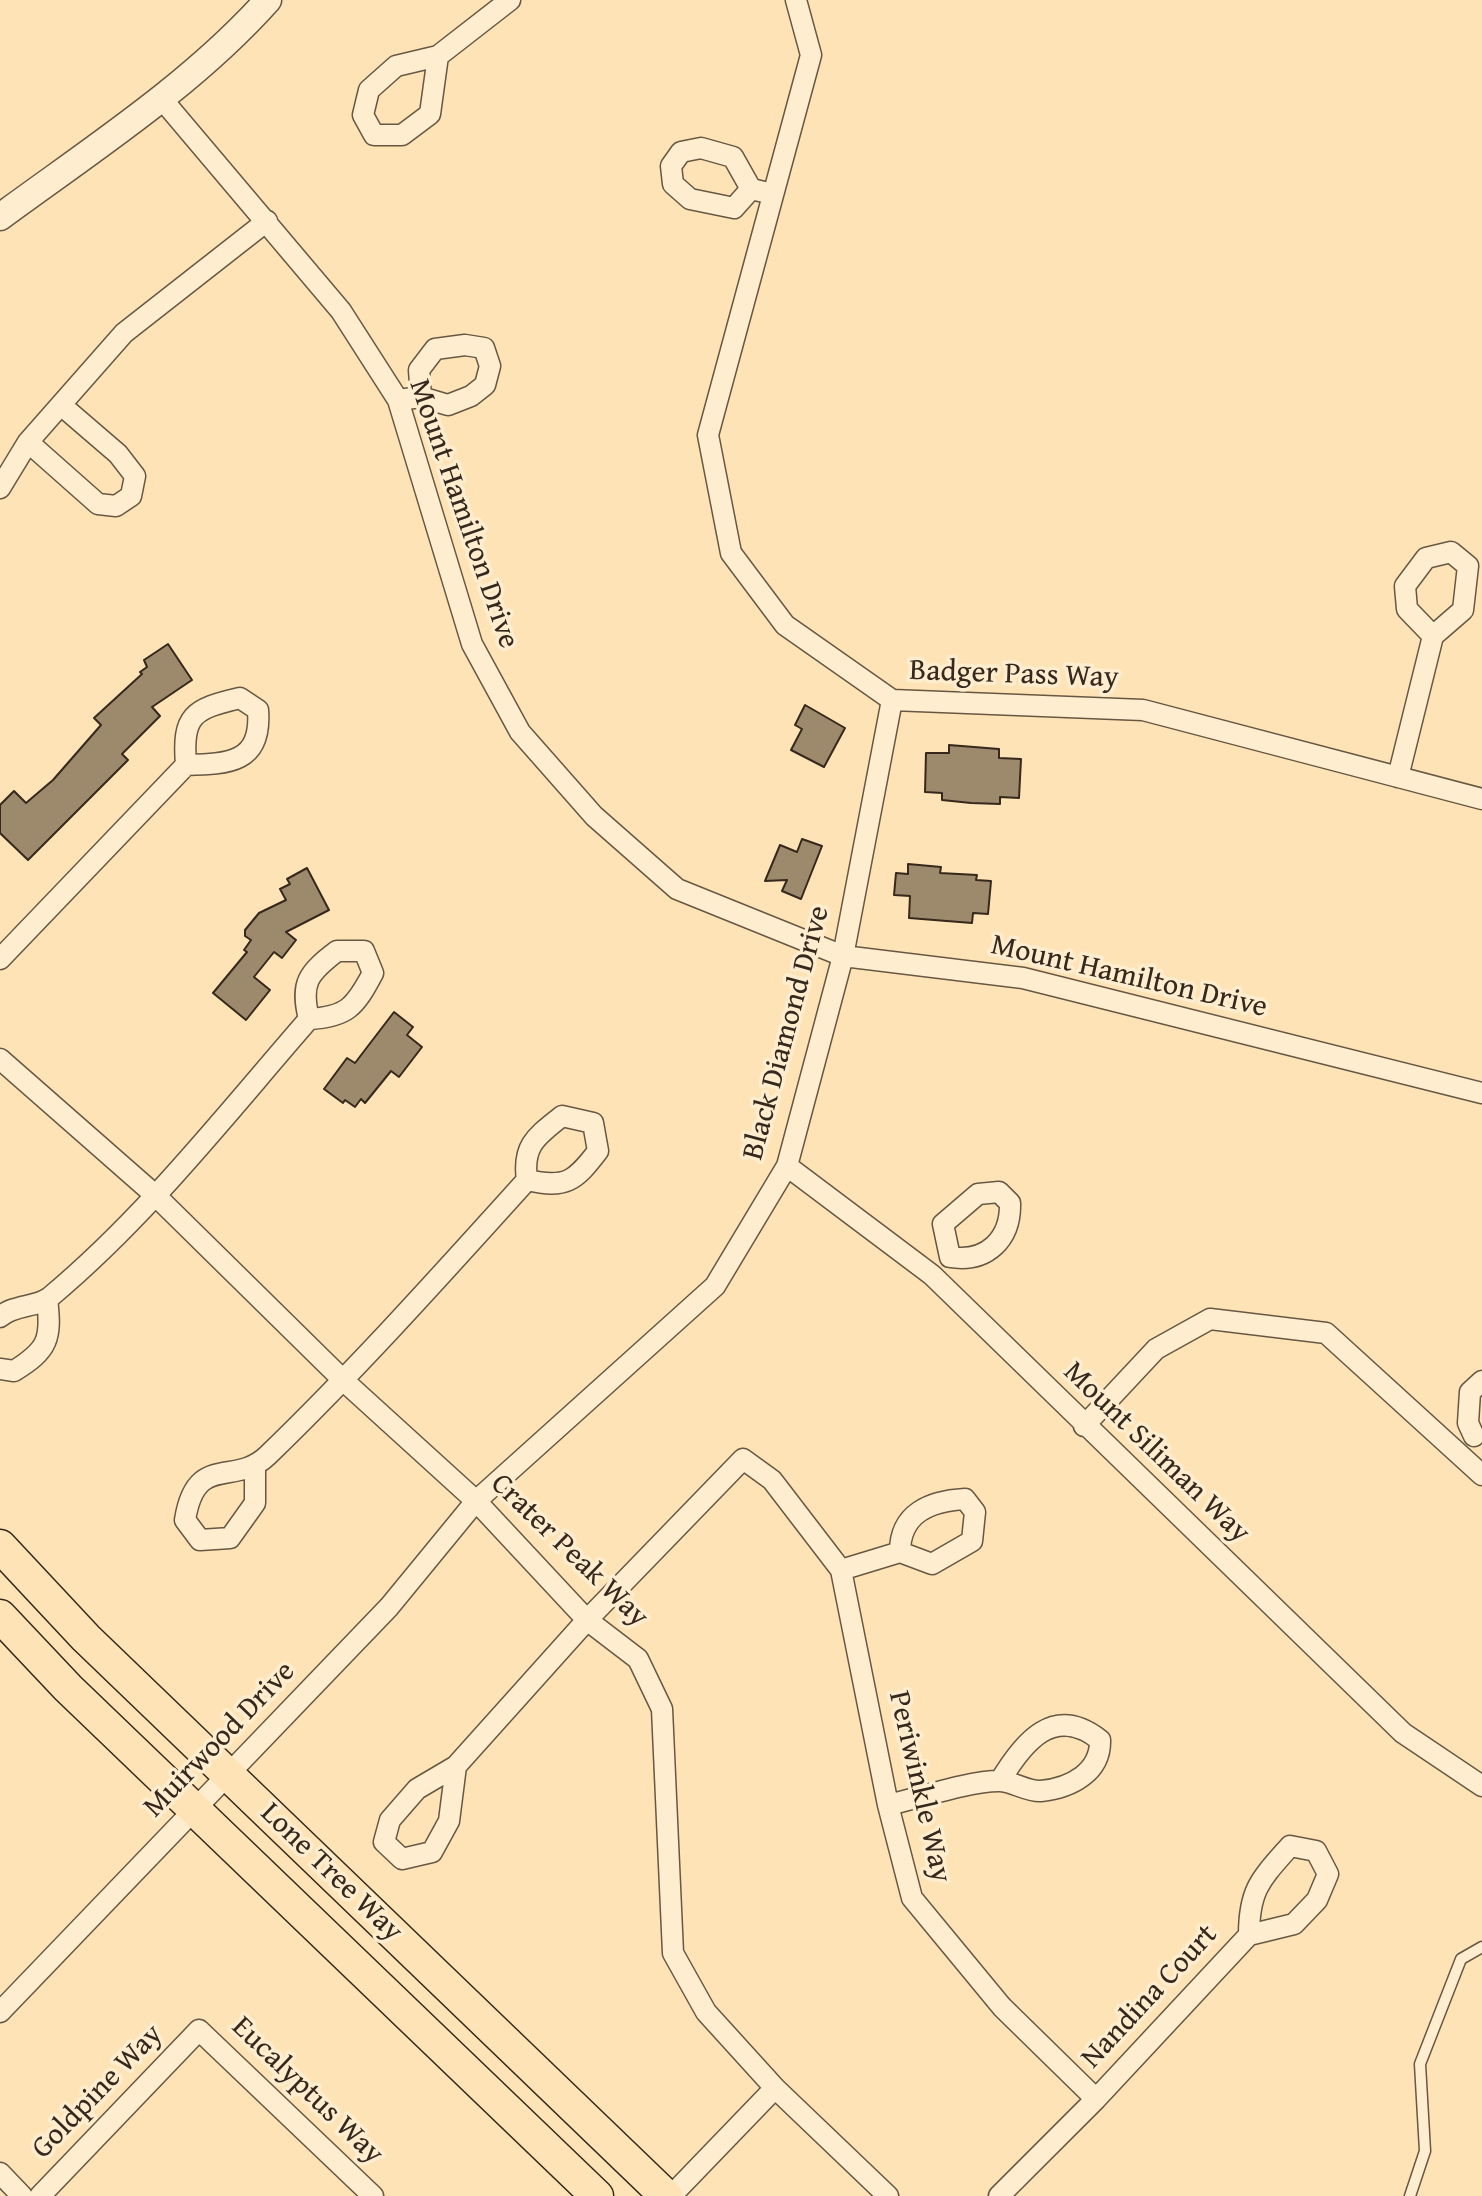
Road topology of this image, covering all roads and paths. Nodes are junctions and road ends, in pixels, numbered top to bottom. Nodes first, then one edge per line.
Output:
1 (268, 0) edge
2 (510, 0) edge
3 (796, 0) edge
4 (438, 56) dead end
5 (161, 98) junction
6 (751, 189) dead end
7 (773, 194) junction
8 (0, 217) edge
9 (267, 221) junction
10 (421, 397) dead end
11 (398, 400) junction
12 (61, 405) junction
13 (28, 442) junction
14 (0, 488) edge
15 (1433, 636) dead end
16 (892, 700) junction
17 (186, 765) dead end
18 (1398, 777) junction
19 (1482, 799) edge
20 (843, 956) junction
21 (0, 959) edge
22 (309, 1019) dead end
23 (0, 1059) edge
24 (1482, 1093) edge
25 (787, 1166) junction
26 (527, 1180) dead end
27 (155, 1195) junction
28 (950, 1257) dead end
29 (932, 1275) junction
30 (47, 1299) junction
31 (0, 1317) edge
32 (0, 1369) edge
33 (344, 1381) junction
34 (1482, 1381) edge
35 (1084, 1426) junction
36 (1478, 1435) edge
37 (1461, 1453) junction
38 (255, 1467) dead end
39 (1482, 1475) edge
40 (476, 1501) junction
41 (0, 1546) edge
42 (900, 1552) dead end
43 (841, 1570) junction
44 (0, 1616) edge
45 (587, 1620) junction
46 (456, 1766) junction
47 (230, 1774) junction
48 (1000, 1781) junction
49 (1482, 1786) edge
50 (888, 1805) junction
51 (196, 1809) junction
52 (1249, 1935) junction
53 (1482, 1947) edge
54 (0, 2012) edge
55 (199, 2030) joint
56 (775, 2088) junction
57 (1096, 2099) junction
58 (0, 2173) edge
59 (368, 2194) edge
60 (22, 2196) edge
61 (40, 2196) edge
62 (597, 2196) edge
63 (669, 2196) edge
64 (888, 2196) edge
65 (999, 2196) edge
66 (1410, 2196) edge

1 - 5 street
2 - 4 street
3 - 7 street, Badger Pass Way
5 - 8 street
5 - 9 street, Mount Hamilton Drive
6 - 7 street
7 - 16 street, Badger Pass Way
9 - 11 street, Mount Hamilton Drive
9 - 12 street
10 - 11 street
11 - 20 street, Mount Hamilton Drive
12 - 13 street
12 - 13 street
13 - 14 street
15 - 18 street
16 - 18 street, Badger Pass Way
16 - 20 street, Black Diamond Drive
17 - 21 street
18 - 19 street, Badger Pass Way
20 - 24 street, Mount Hamilton Drive
20 - 25 street, Black Diamond Drive
22 - 27 street
23 - 27 street, Crater Peak Way
25 - 29 street, Mount Siliman Way
25 - 40 street, Black Diamond Drive
26 - 33 street
27 - 30 street
27 - 33 street, Crater Peak Way
28 - 29 street
29 - 35 street, Mount Siliman Way
30 - 31 street
30 - 32 street
33 - 38 street
33 - 40 street, Crater Peak Way
34 - 36 street
35 - 37 street
35 - 49 street, Mount Siliman Way
36 - 37 street
37 - 39 street
40 - 45 street, Crater Peak Way
40 - 47 street, Muirwood Drive
41 - 47 main road, Lone Tree Way
42 - 43 street
43 - 45 street, Periwinkle Way
43 - 50 street, Periwinkle Way
44 - 51 main road, Lone Tree Way
45 - 46 street
45 - 56 street, Crater Peak Way
46 - 46 street
47 - 51 street, Muirwood Drive
47 - 63 main road, Lone Tree Way
48 - 48 street
48 - 50 street
50 - 57 street, Periwinkle Way
51 - 54 street, Muirwood Drive
51 - 62 main road, Lone Tree Way
52 - 52 street, Nandina Court
52 - 57 street, Nandina Court
53 - 66 lane
55 - 59 street, Eucalyptus Way
55 - 61 street, Goldpine Way
56 - 63 street
56 - 64 street, Crater Peak Way
57 - 65 street, Nandina Court
58 - 60 street

